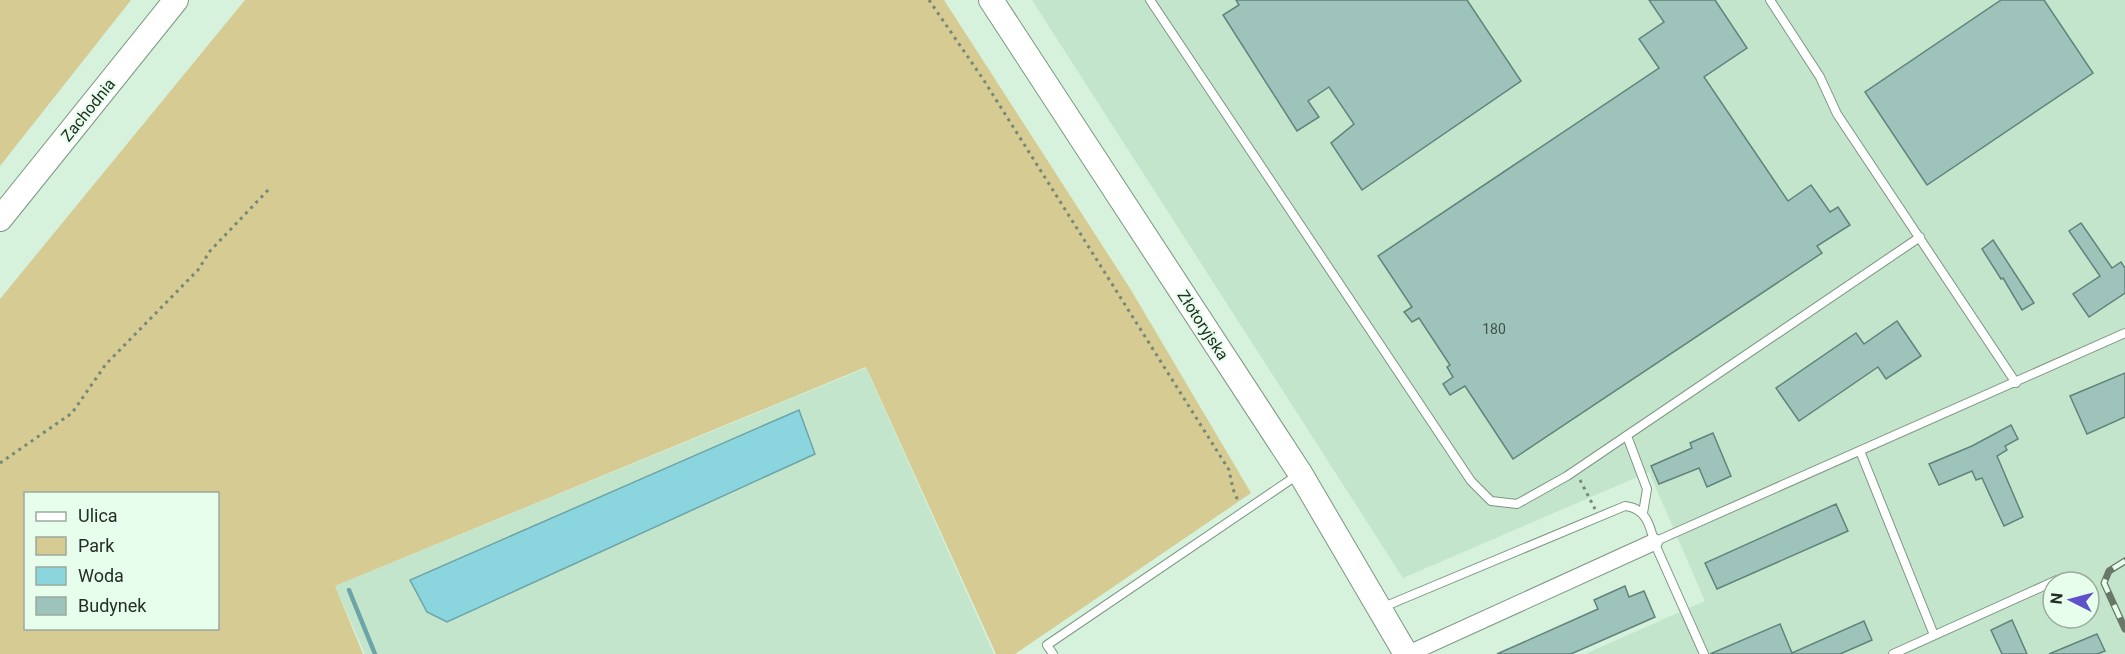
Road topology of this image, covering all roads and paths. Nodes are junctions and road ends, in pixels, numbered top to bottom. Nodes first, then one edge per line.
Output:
1 (176, 0) edge
2 (929, 0) edge
3 (991, 0) edge
4 (1150, 0) edge
5 (1770, 0) edge
6 (270, 188) dead end
7 (0, 219) edge
8 (1920, 237) junction
9 (2125, 333) edge
10 (2016, 383) junction
11 (1627, 436) junction
12 (1860, 451) junction
13 (0, 463) edge
14 (1300, 473) junction
15 (1579, 478) dead end
16 (1245, 509) junction
17 (1595, 509) dead end
18 (1643, 513) junction
19 (1654, 542) junction
20 (2041, 587) edge
21 (1378, 609) junction
22 (1934, 635) junction
23 (1053, 654) edge
24 (1407, 654) edge
25 (1704, 654) edge
26 (1893, 654) edge

1 - 7 main road, Zachodnia
2 - 16 path
3 - 14 main road, Złotoryjska
4 - 11 lane
5 - 8 lane
6 - 13 path
8 - 10 lane
8 - 11 lane
9 - 10 lane
10 - 12 lane
11 - 18 lane
12 - 19 lane
12 - 22 lane
14 - 16 lane
14 - 21 main road, Złotoryjska
15 - 17 path
16 - 23 lane
18 - 19 lane
18 - 21 lane
19 - 24 street
19 - 25 lane
20 - 22 lane
21 - 24 main road, Złotoryjska
22 - 26 lane

